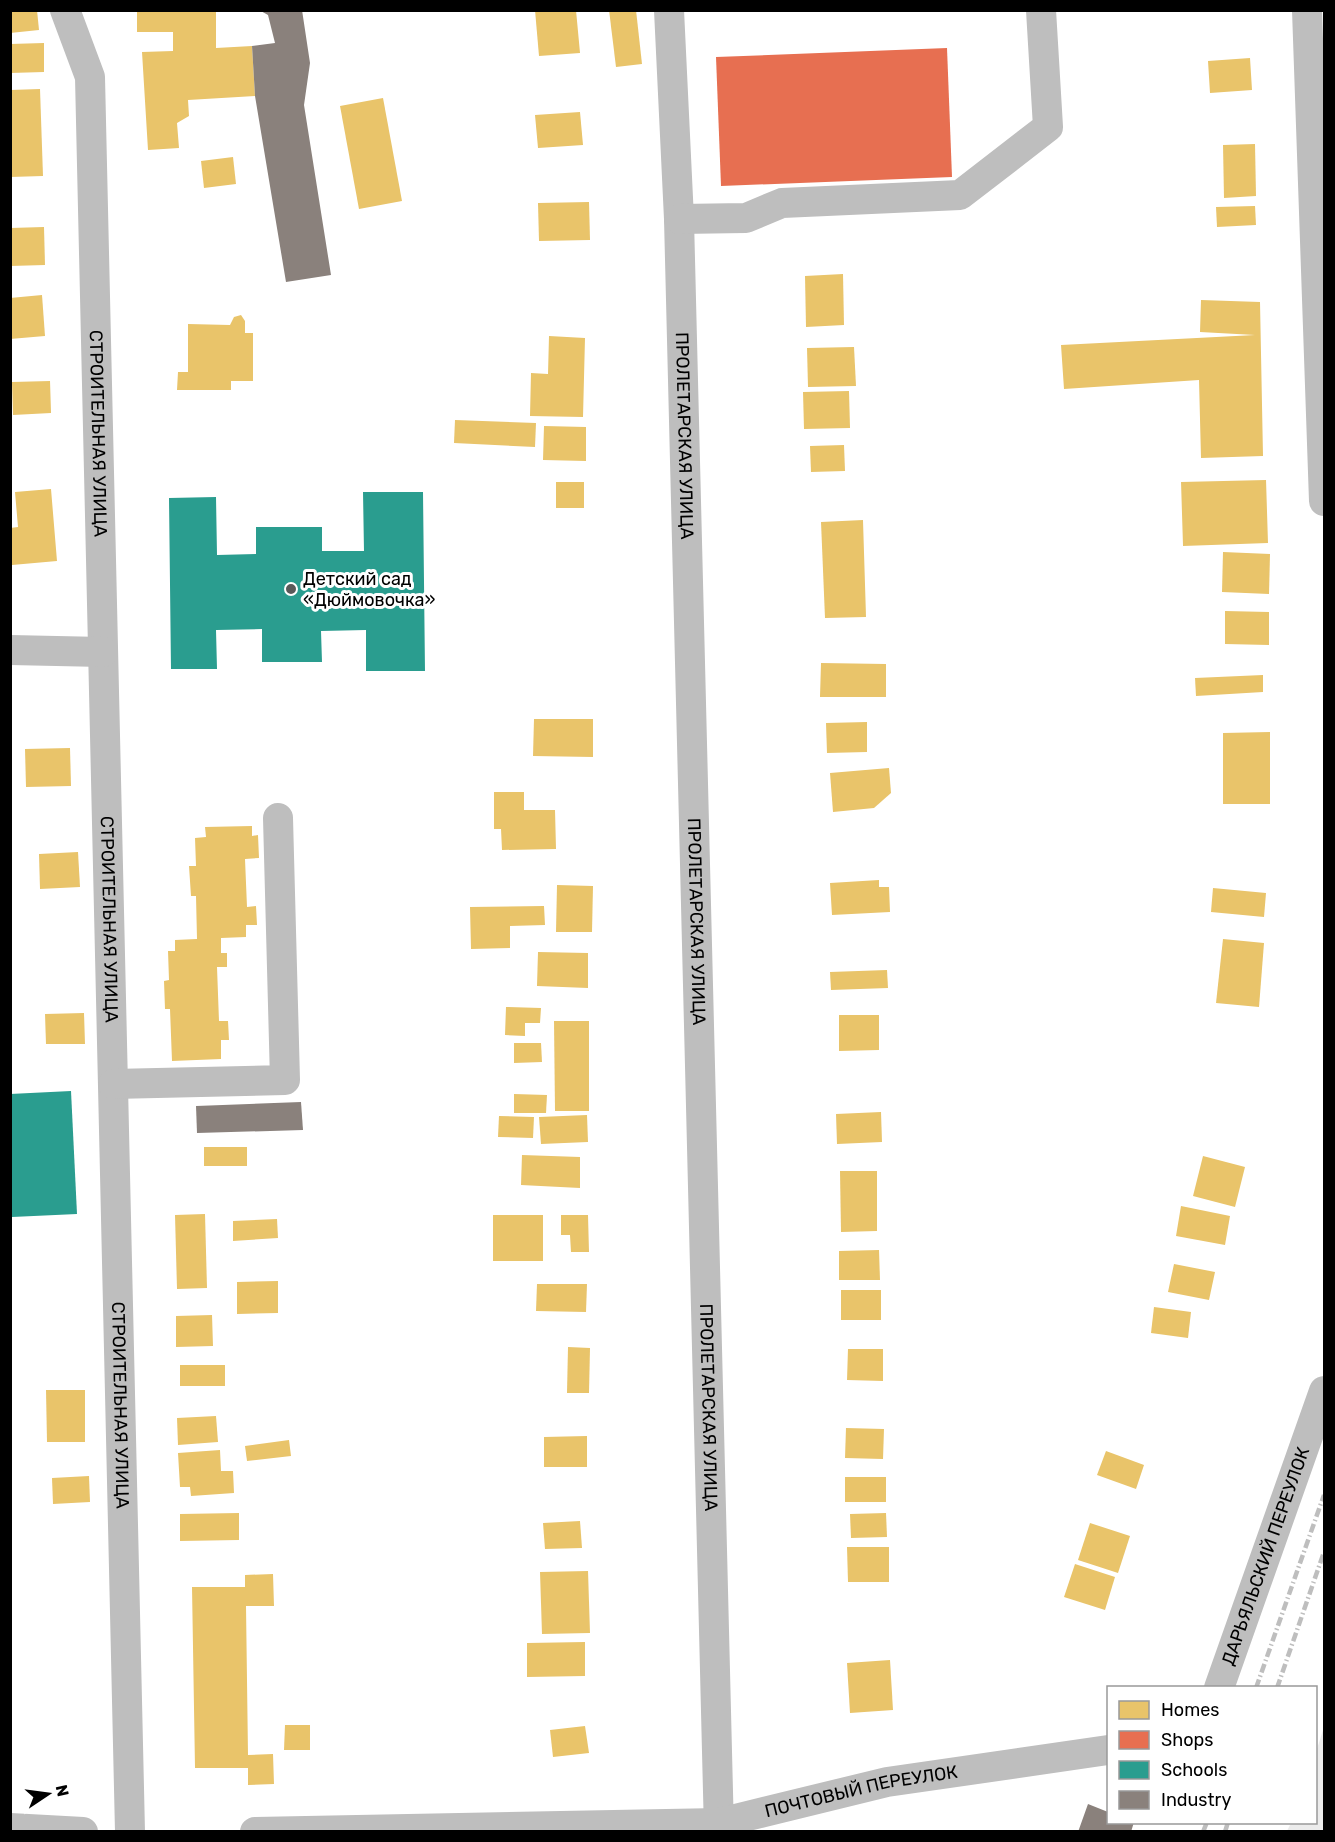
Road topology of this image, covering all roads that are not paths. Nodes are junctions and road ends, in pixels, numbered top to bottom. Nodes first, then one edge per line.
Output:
1 (66, 10) edge
2 (1041, 10) edge
3 (1307, 10) edge
4 (674, 11) edge
5 (679, 219) junction
6 (1324, 501) edge
7 (10, 650) edge
8 (103, 652) junction
9 (278, 818) dead end
10 (113, 1084) junction
11 (1324, 1391) edge
12 (1220, 1686) edge
13 (1107, 1750) edge
14 (719, 1827) edge
15 (10, 1828) edge
16 (304, 1831) edge
17 (83, 1832) edge
18 (130, 1832) edge
19 (255, 1832) edge

1 - 8 street, СТРОИТЕЛЬНАЯ УЛИЦА
2 - 5 street
3 - 6 street
4 - 5 street, ПРОЛЕТАРСКАЯ УЛИЦА
5 - 14 street, ПРОЛЕТАРСКАЯ УЛИЦА
7 - 8 street
8 - 10 street, СТРОИТЕЛЬНАЯ УЛИЦА
9 - 10 street
10 - 18 street, СТРОИТЕЛЬНАЯ УЛИЦА
11 - 12 street, ДАРЬЯЛЬСКИЙ ПЕРЕУЛОК
13 - 14 street, ПОЧТОВЫЙ ПЕРЕУЛОК
14 - 16 street, ПОЧТОВЫЙ ПЕРЕУЛОК
15 - 17 street
16 - 19 street, ПОЧТОВЫЙ ПЕРЕУЛОК

